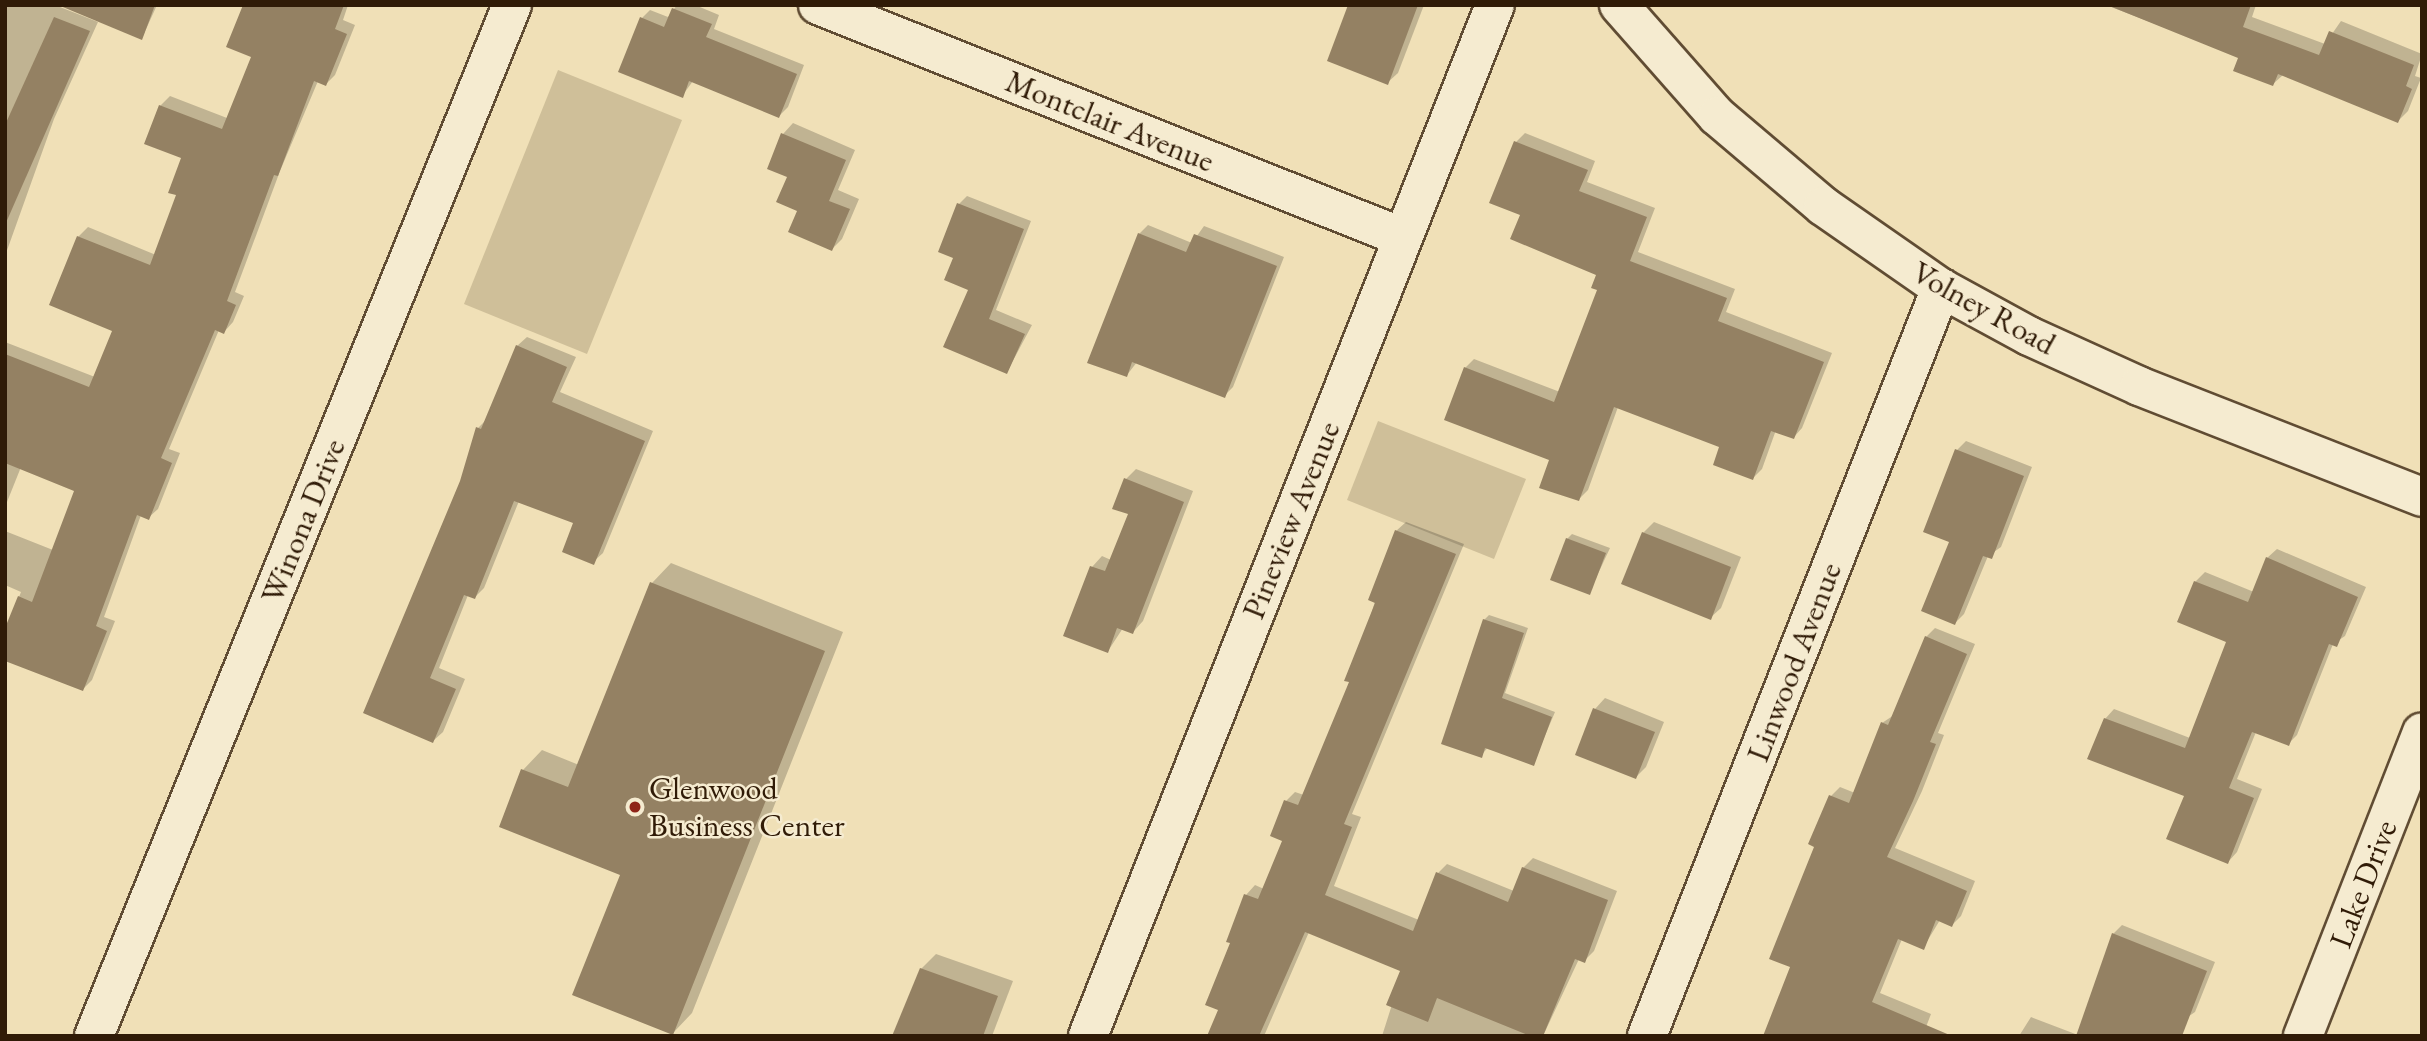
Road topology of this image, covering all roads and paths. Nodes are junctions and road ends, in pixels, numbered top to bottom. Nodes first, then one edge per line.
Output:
1 (513, 5) edge
2 (818, 5) edge
3 (1494, 5) edge
4 (1619, 5) edge
5 (1402, 237) junction
6 (1941, 288) junction
7 (2422, 497) edge
8 (2422, 733) edge
9 (94, 1036) edge
10 (1088, 1036) edge
11 (1647, 1036) edge
12 (2303, 1036) edge

1 - 9 street, Winona Drive
2 - 5 street, Montclair Avenue
3 - 5 street, Pineview Avenue
4 - 6 street, Volney Road
5 - 10 street, Pineview Avenue
6 - 7 street, Volney Road
6 - 11 street, Linwood Avenue
8 - 12 street, Lake Drive

